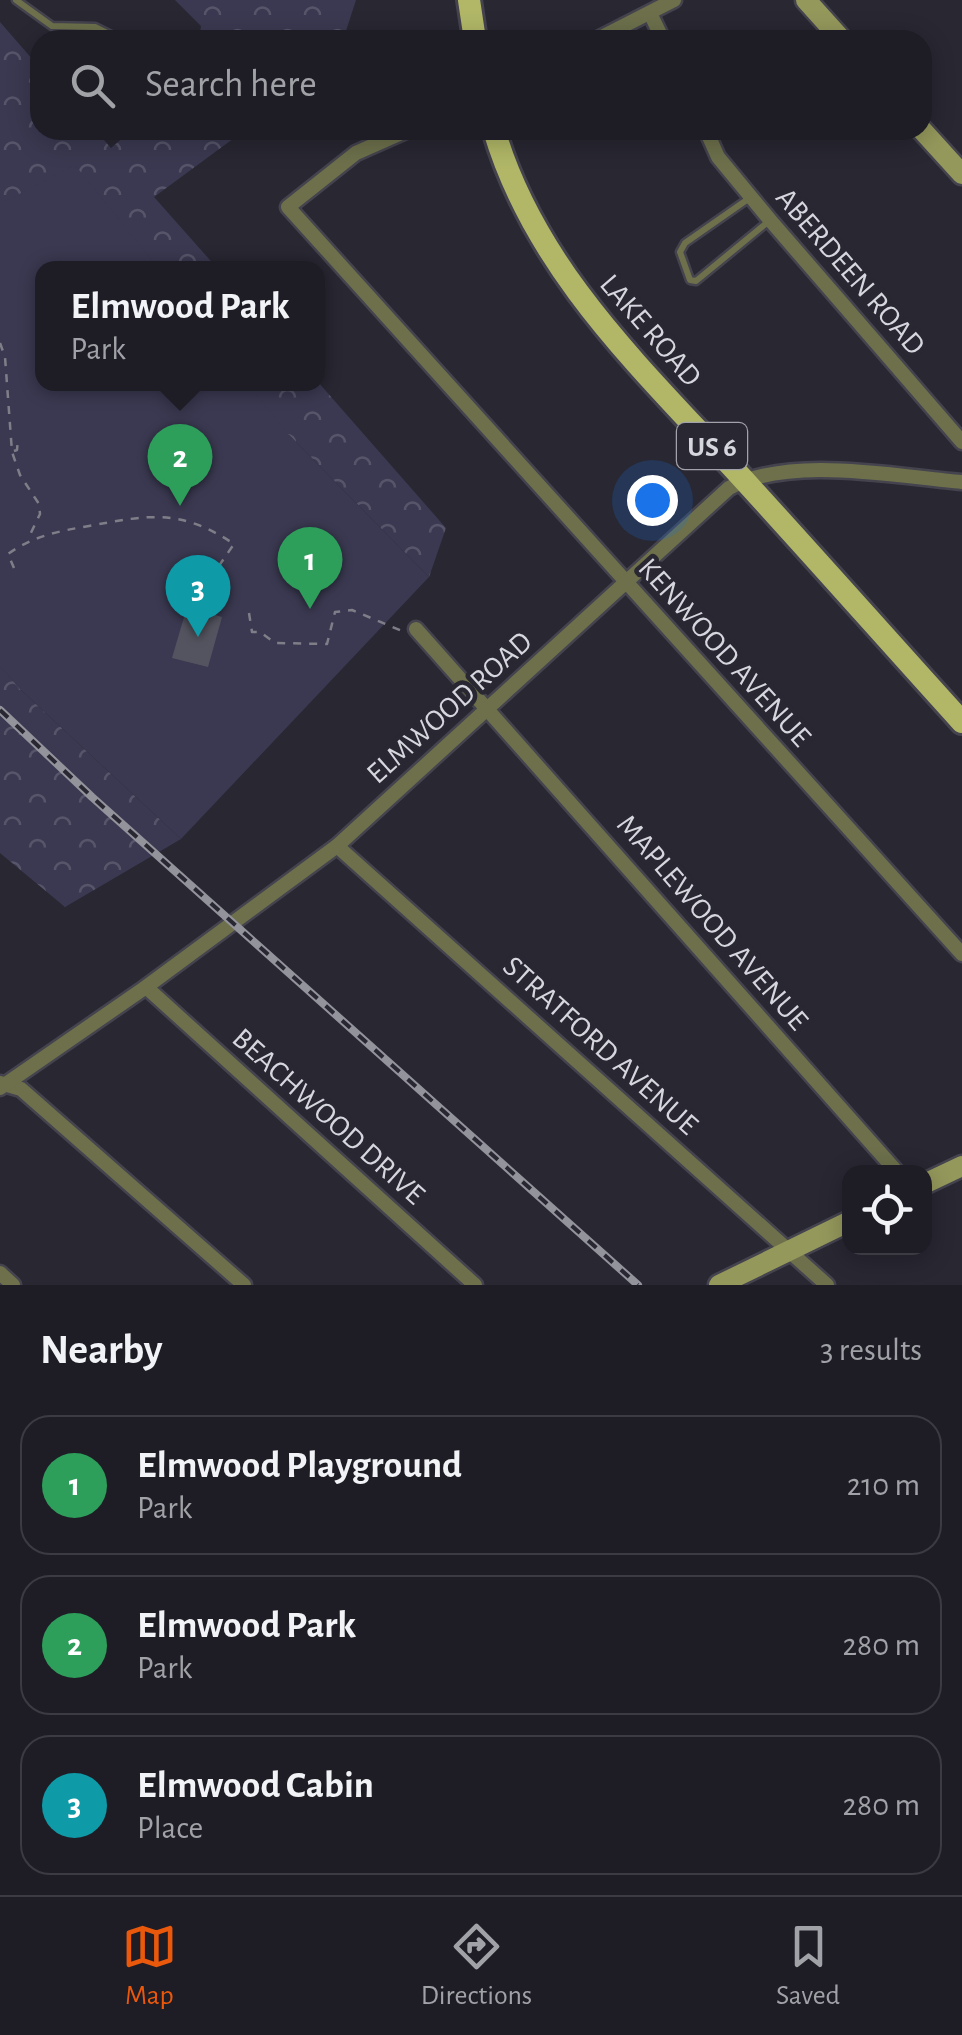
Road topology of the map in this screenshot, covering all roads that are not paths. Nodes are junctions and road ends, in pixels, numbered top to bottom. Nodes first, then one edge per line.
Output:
1 (16, 0) edge
2 (469, 0) edge
3 (674, 0) edge
4 (806, 0) edge
5 (650, 13) junction
6 (100, 30) edge
7 (474, 30) edge
8 (616, 30) edge
9 (658, 30) edge
10 (833, 30) edge
11 (385, 140) edge
12 (497, 140) edge
13 (711, 140) edge
14 (931, 140) edge
15 (962, 174) edge
16 (751, 197) junction
17 (770, 220) junction
18 (962, 442) edge
19 (744, 480) junction
20 (962, 482) edge
21 (626, 583) junction
22 (413, 632) road end
23 (487, 708) junction
24 (962, 722) edge
25 (337, 846) junction
26 (962, 954) edge
27 (146, 987) junction
28 (1, 1085) edge
29 (891, 1165) edge
30 (962, 1166) edge
31 (932, 1180) edge
32 (842, 1225) edge
33 (790, 1251) junction
34 (0, 1273) edge
35 (13, 1285) edge
36 (244, 1285) edge
37 (475, 1285) edge
38 (718, 1285) edge
39 (827, 1285) edge

1 - 6 lane
2 - 7 main road
3 - 5 street
4 - 10 street
5 - 8 street
5 - 9 street
11 - 21 street, KENWOOD AVENUE
12 - 19 main road, LAKE ROAD / US 6
13 - 16 street, ABERDEEN ROAD
14 - 15 street
16 - 17 street, ABERDEEN ROAD
16 - 17 lane
17 - 18 street, ABERDEEN ROAD
19 - 20 street, ELMWOOD ROAD
19 - 21 street, ELMWOOD ROAD
19 - 24 main road, LAKE ROAD / US 6
21 - 23 street, ELMWOOD ROAD
21 - 26 street, KENWOOD AVENUE
22 - 23 street, MAPLEWOOD AVENUE
23 - 25 street, ELMWOOD ROAD
23 - 29 street, MAPLEWOOD AVENUE
25 - 27 street, ELMWOOD ROAD
25 - 33 street, STRATFORD AVENUE
27 - 28 street, ELMWOOD ROAD
27 - 37 street, BEACHWOOD DRIVE
28 - 36 street
30 - 31 street
32 - 33 street
33 - 38 street
33 - 39 street, STRATFORD AVENUE
34 - 35 street

